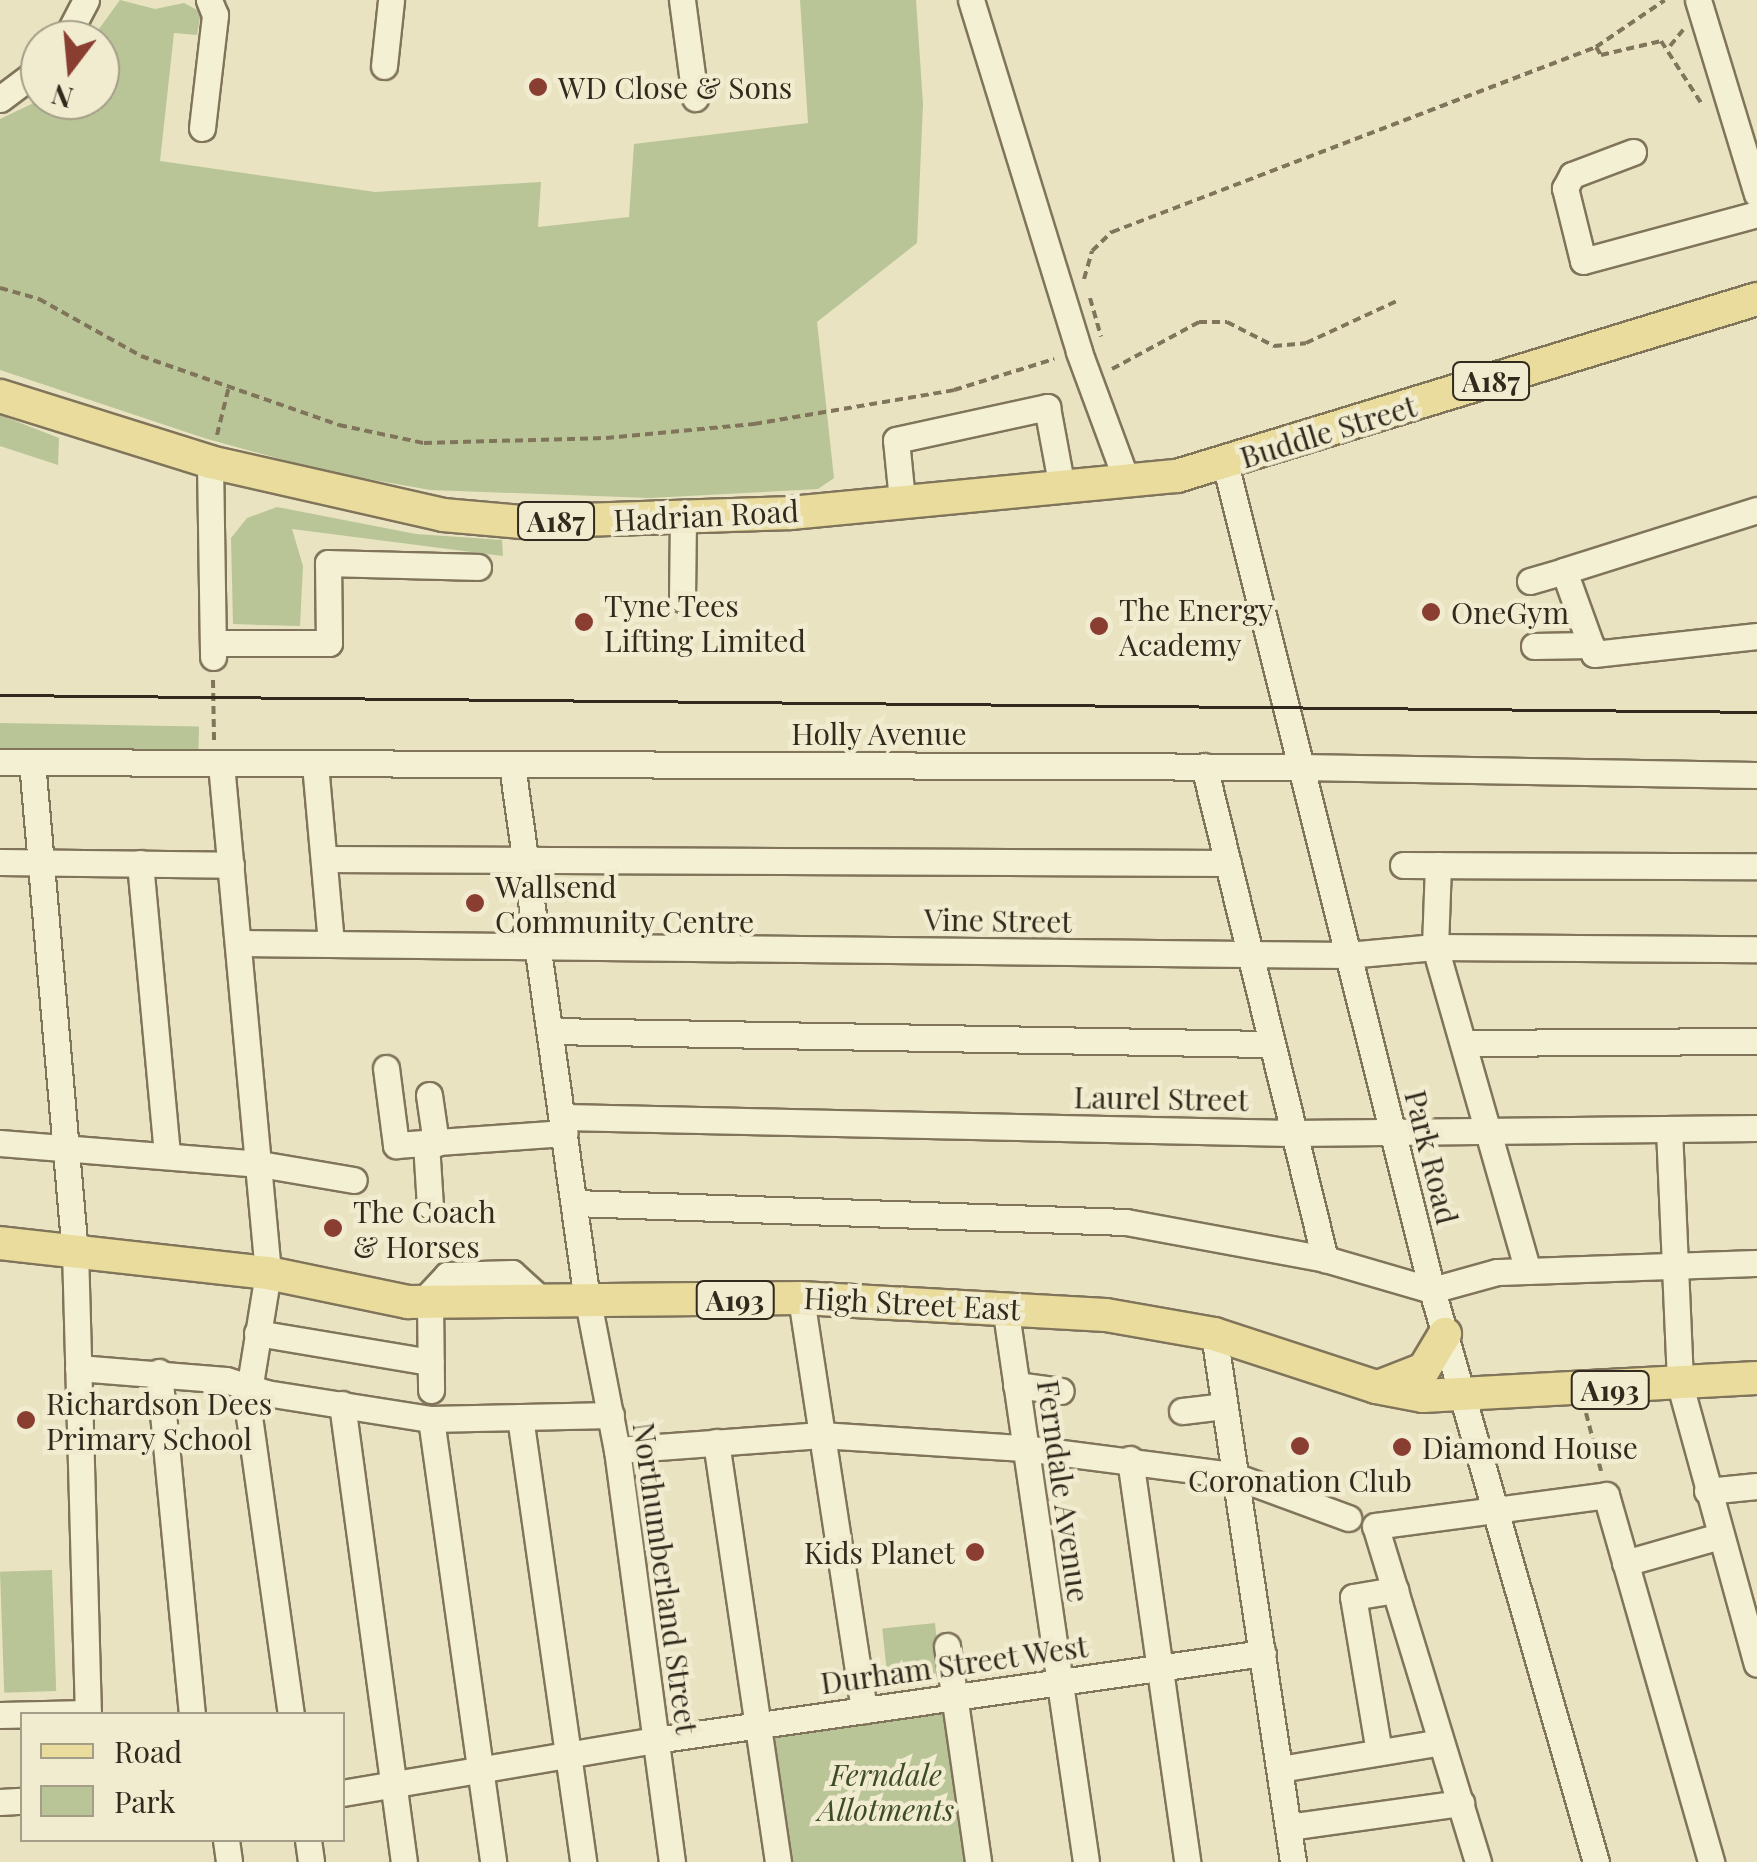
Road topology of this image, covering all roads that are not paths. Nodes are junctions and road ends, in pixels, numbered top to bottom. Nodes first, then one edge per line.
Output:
1 (209, 0) edge
2 (391, 0) edge
3 (682, 0) edge
4 (971, 0) edge
5 (1698, 0) edge
6 (384, 66) dead end
7 (695, 98) dead end
8 (202, 128) dead end
9 (1633, 152) dead end
10 (1757, 194) edge
11 (1757, 214) edge
12 (1757, 298) edge
13 (0, 396) edge
14 (210, 462) junction
15 (1226, 463) junction
16 (1126, 482) junction
17 (1062, 488) junction
18 (902, 500) junction
19 (1757, 510) edge
20 (683, 517) junction
21 (478, 567) dead end
22 (1564, 571) junction
23 (1530, 581) dead end
24 (682, 598) dead end
25 (1757, 636) edge
26 (1591, 644) junction
27 (1534, 646) dead end
28 (0, 762) edge
29 (32, 762) junction
30 (220, 764) junction
31 (314, 764) junction
32 (512, 765) junction
33 (1204, 766) junction
34 (1300, 766) junction
35 (1757, 775) edge
36 (324, 858) junction
37 (525, 860) junction
38 (0, 862) edge
39 (41, 862) junction
40 (1228, 863) junction
41 (140, 864) junction
42 (1403, 864) dead end
43 (231, 865) junction
44 (1438, 865) junction
45 (1757, 866) edge
46 (238, 943) junction
47 (331, 943) junction
48 (538, 947) junction
49 (1435, 947) junction
50 (1757, 949) edge
51 (1246, 955) junction
52 (1348, 955) junction
53 (550, 1031) junction
54 (1466, 1042) junction
55 (1757, 1042) edge
56 (1268, 1044) junction
57 (386, 1068) dead end
58 (429, 1096) dead end
59 (564, 1125) junction
60 (1489, 1128) junction
61 (1757, 1128) edge
62 (1669, 1129) junction
63 (1392, 1132) junction
64 (1291, 1134) junction
65 (0, 1142) edge
66 (431, 1143) junction
67 (66, 1148) junction
68 (168, 1156) junction
69 (260, 1164) junction
70 (354, 1180) dead end
71 (574, 1203) junction
72 (430, 1206) dead end
73 (0, 1243) edge
74 (75, 1250) junction
75 (1324, 1258) junction
76 (1757, 1262) edge
77 (1670, 1266) junction
78 (1528, 1272) junction
79 (268, 1273) junction
80 (1432, 1290) junction
81 (801, 1298) junction
82 (426, 1302) junction
83 (590, 1305) junction
84 (1005, 1306) junction
85 (258, 1333) junction
86 (1214, 1334) junction
87 (1445, 1334) junction
88 (431, 1362) junction
89 (78, 1368) junction
90 (159, 1372) junction
91 (1757, 1378) edge
92 (1016, 1385) junction
93 (1680, 1385) junction
94 (247, 1387) junction
95 (1376, 1387) junction
96 (432, 1390) dead end
97 (1061, 1391) dead end
98 (1463, 1398) junction
99 (342, 1404) junction
100 (1224, 1406) junction
101 (1182, 1411) dead end
102 (611, 1416) junction
103 (520, 1417) junction
104 (431, 1418) junction
105 (821, 1435) junction
106 (716, 1442) junction
107 (1024, 1448) junction
108 (618, 1450) junction
109 (1130, 1460) junction
110 (1232, 1475) junction
111 (1757, 1486) edge
112 (1707, 1491) junction
113 (1495, 1506) junction
114 (1348, 1518) dead end
115 (1720, 1536) junction
116 (1625, 1563) junction
117 (1395, 1590) junction
118 (947, 1646) dead end
119 (1262, 1653) junction
120 (1757, 1664) edge
121 (1162, 1668) junction
122 (1060, 1680) junction
123 (954, 1697) junction
124 (864, 1710) junction
125 (88, 1712) edge
126 (192, 1712) edge
127 (291, 1712) edge
128 (756, 1726) junction
129 (655, 1740) junction
130 (1441, 1742) junction
131 (1379, 1752) junction
132 (568, 1755) junction
133 (1280, 1769) junction
134 (481, 1771) junction
135 (394, 1787) junction
136 (345, 1793) edge
137 (1461, 1804) junction
138 (1288, 1827) junction
139 (404, 1862) edge
140 (493, 1862) edge
141 (583, 1862) edge
142 (672, 1862) edge
143 (778, 1862) edge
144 (978, 1862) edge
145 (1086, 1862) edge
146 (1187, 1862) edge
147 (1293, 1862) edge
148 (1478, 1862) edge
149 (1596, 1862) edge
150 (1711, 1862) edge

1 - 8 street
2 - 6 street
3 - 7 street
4 - 16 street
5 - 10 street
9 - 11 street
12 - 15 main road, Buddle Street / A187
13 - 14 main road, Hadrian Road / A187
14 - 20 main road, Hadrian Road / A187
14 - 21 street
15 - 16 main road, Buddle Street / A187
15 - 34 street, Park Road
16 - 17 main road, Hadrian Road / A187
17 - 18 main road, Hadrian Road / A187
17 - 18 street
18 - 20 main road, Hadrian Road / A187
19 - 22 street
20 - 24 street
22 - 23 street
22 - 26 street
25 - 26 street
26 - 27 street
28 - 29 street, Holly Avenue
29 - 30 street, Holly Avenue
29 - 39 street
30 - 31 street, Holly Avenue
30 - 43 street
31 - 32 street, Holly Avenue
31 - 36 street
32 - 33 street, Holly Avenue
32 - 37 street, Northumberland Street
33 - 34 street, Holly Avenue
33 - 40 street
34 - 35 street, Holly Avenue
34 - 52 street, Park Road
36 - 37 street
36 - 47 street
37 - 40 street
37 - 48 street, Northumberland Street
38 - 39 street
39 - 41 street
39 - 67 street
40 - 51 street
41 - 43 street
41 - 68 street
42 - 44 street
43 - 46 street
44 - 45 street
44 - 49 street
46 - 47 street, Vine Street
46 - 69 street
47 - 48 street, Vine Street
48 - 51 street, Vine Street
48 - 53 street, Northumberland Street
49 - 50 street, Vine Street
49 - 52 street, Vine Street
49 - 54 street
51 - 52 street, Vine Street
51 - 56 street
52 - 63 street, Park Road
53 - 56 street
53 - 59 street, Northumberland Street
54 - 55 street
54 - 60 street
56 - 64 street
57 - 66 street
58 - 66 street
59 - 64 street, Laurel Street
59 - 66 street, Laurel Street
59 - 71 street, Northumberland Street
60 - 62 street, Laurel Street
60 - 63 street, Laurel Street
60 - 78 street
61 - 62 street, Laurel Street
62 - 77 street
63 - 64 street, Laurel Street
63 - 80 street, Park Road
64 - 75 street
65 - 67 street
66 - 72 street
67 - 68 street
67 - 74 street
68 - 69 street
69 - 70 street
69 - 79 street
71 - 75 street
71 - 83 street, Northumberland Street
73 - 74 main road, High Street East / A193
74 - 79 main road, High Street East / A193
74 - 89 street
75 - 80 street
76 - 77 street
77 - 78 street
77 - 93 street
78 - 80 street
79 - 82 main road, High Street East / A193
79 - 85 street
80 - 87 street, Park Road
81 - 83 main road, High Street East / A193
81 - 84 main road, High Street East / A193
81 - 105 street
82 - 83 main road, High Street East / A193
82 - 88 street
83 - 102 street, Northumberland Street
84 - 86 main road, High Street East / A193
84 - 92 street, Ferndale Avenue
85 - 88 street
85 - 94 street
86 - 95 main road, High Street East / A193
86 - 100 street
87 - 95 main road
87 - 98 street, Park Road
88 - 96 street
89 - 90 street
89 - 125 street
90 - 94 street
90 - 126 street
91 - 93 main road, High Street East / A193
92 - 97 street
92 - 107 street, Ferndale Avenue
93 - 98 main road, High Street East / A193
93 - 112 street
94 - 99 street
94 - 127 street
95 - 98 main road, High Street East / A193
98 - 113 street, Park Road
99 - 104 street
99 - 135 street
100 - 101 street
100 - 110 street
102 - 103 street
102 - 108 street, Northumberland Street
103 - 104 street
103 - 132 street
104 - 134 street
105 - 106 street
105 - 107 street
105 - 124 street
106 - 108 street
106 - 128 street
107 - 109 street
107 - 122 street, Ferndale Avenue
108 - 129 street, Northumberland Street
109 - 110 street
109 - 121 street
110 - 114 street
110 - 119 street
111 - 112 street
112 - 115 street
113 - 116 street
113 - 117 street
113 - 149 street, Park Road
115 - 116 street
115 - 120 street
116 - 150 street
117 - 130 street
117 - 131 street
118 - 123 street
119 - 121 street, Durham Street West
119 - 133 street
121 - 122 street, Durham Street West
121 - 146 street
122 - 123 street, Durham Street West
122 - 145 street, Ferndale Avenue
123 - 124 street, Durham Street West
123 - 144 street
124 - 128 street, Durham Street West
128 - 129 street, Durham Street West
128 - 143 street
129 - 132 street, Durham Street West
129 - 142 street, Northumberland Street
130 - 131 street
130 - 137 street
131 - 133 street
132 - 134 street, Durham Street West
132 - 141 street
133 - 138 street
134 - 135 street, Durham Street West
134 - 140 street
135 - 136 street, Durham Street West
135 - 139 street
137 - 138 street
137 - 148 street
138 - 147 street

